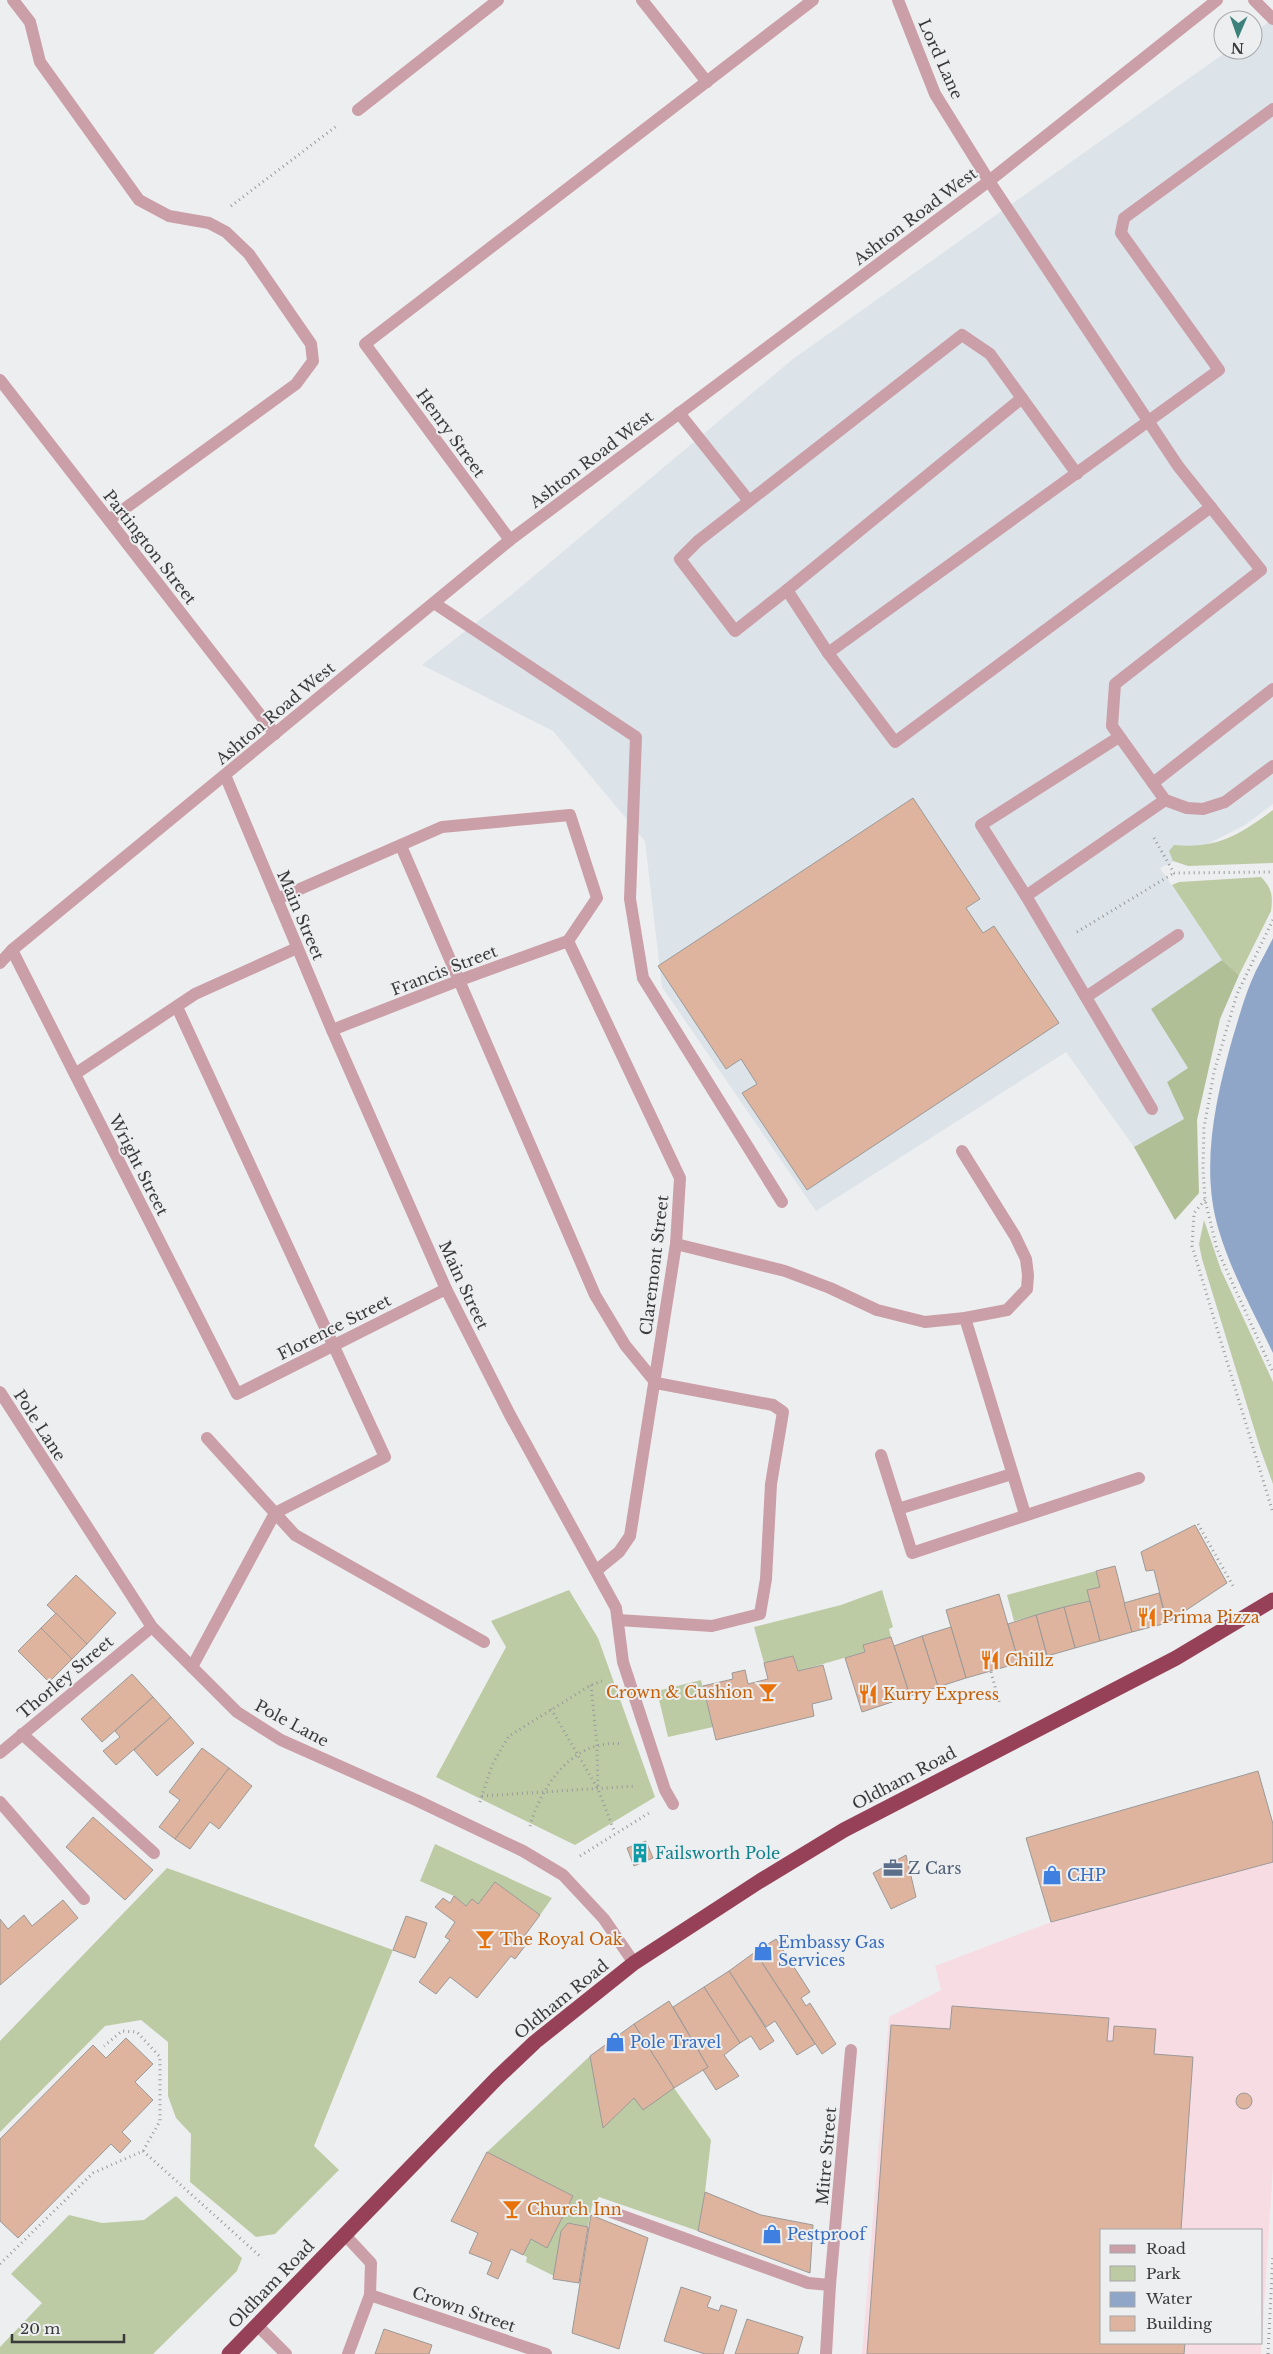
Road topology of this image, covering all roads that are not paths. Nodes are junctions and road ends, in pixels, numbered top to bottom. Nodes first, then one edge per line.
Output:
1 (13, 0) edge
2 (498, 0) edge
3 (642, 0) edge
4 (813, 0) edge
5 (898, 0) edge
6 (1217, 0) edge
7 (1254, 0) edge
8 (1273, 19) edge
9 (707, 82) junction
10 (1273, 108) edge
11 (358, 110) road end
12 (989, 181) junction
13 (0, 380) edge
14 (1022, 398) junction
15 (679, 413) junction
16 (1148, 422) junction
17 (1077, 474) junction
18 (749, 501) junction
19 (1211, 506) junction
20 (109, 520) junction
21 (510, 540) junction
22 (787, 590) junction
23 (434, 602) junction
24 (828, 653) junction
25 (1273, 689) edge
26 (274, 734) junction
27 (1120, 737) junction
28 (1273, 766) edge
29 (225, 775) junction
30 (1153, 783) junction
31 (1165, 800) junction
32 (400, 846) junction
33 (1026, 896) junction
34 (277, 899) junction
35 (1178, 935) dead end
36 (568, 941) junction
37 (297, 948) junction
38 (12, 950) junction
39 (0, 963) edge
40 (460, 980) junction
41 (1086, 996) junction
42 (177, 1007) junction
43 (332, 1030) junction
44 (75, 1074) junction
45 (1152, 1109) dead end
46 (962, 1151) dead end
47 (782, 1202) dead end
48 (676, 1244) junction
49 (446, 1289) junction
50 (965, 1318) junction
51 (333, 1346) junction
52 (656, 1383) junction
53 (0, 1392) edge
54 (237, 1394) joint
55 (206, 1438) dead end
56 (881, 1455) dead end
57 (1012, 1474) junction
58 (1139, 1478) dead end
59 (898, 1509) junction
60 (275, 1513) junction
61 (1024, 1514) junction
62 (596, 1570) junction
63 (1273, 1600) edge
64 (617, 1614) junction
65 (152, 1626) junction
66 (484, 1642) dead end
67 (192, 1667) junction
68 (22, 1734) junction
69 (0, 1753) edge
70 (0, 1802) edge
71 (673, 1804) dead end
72 (154, 1853) dead end
73 (84, 1899) dead end
74 (634, 1963) junction
75 (851, 2050) dead end
76 (606, 2210) dead end
77 (344, 2234) junction
78 (830, 2285) junction
79 (370, 2295) junction
80 (257, 2325) junction
81 (229, 2354) edge
82 (286, 2354) edge
83 (348, 2354) edge
84 (546, 2354) edge
85 (826, 2354) edge

1 - 20 street
2 - 11 street
3 - 9 street
4 - 9 street
5 - 12 street, Lord Lane
6 - 12 street, Ashton Road West
7 - 8 street
9 - 21 street, Henry Street
10 - 16 street
12 - 15 street, Ashton Road West
12 - 16 street, Lord Lane
13 - 20 street, Partington Street
14 - 17 street
14 - 18 street
14 - 22 street
15 - 18 street
15 - 21 street, Ashton Road West
16 - 17 street
16 - 19 street, Lord Lane
17 - 24 street
18 - 22 street
19 - 24 street
19 - 27 street, Lord Lane
20 - 26 street, Partington Street
21 - 23 street, Ashton Road West
22 - 24 street
23 - 26 street, Ashton Road West
23 - 47 street
25 - 30 street
26 - 29 street, Ashton Road West
27 - 30 street
27 - 33 street
28 - 31 street
29 - 34 street, Main Street
29 - 38 street, Ashton Road West
30 - 31 street
31 - 33 street
32 - 34 street
32 - 36 street
32 - 40 street
33 - 41 street
34 - 37 street, Main Street
35 - 41 street
36 - 40 street, Francis Street
36 - 48 street, Claremont Street
37 - 42 street
37 - 43 street, Main Street
38 - 39 street, Ashton Road West
38 - 44 street, Wright Street
40 - 43 street, Francis Street
40 - 52 street
41 - 45 street
42 - 44 street
42 - 51 street
43 - 49 street, Main Street
44 - 54 street, Wright Street
46 - 50 street
48 - 50 street
48 - 52 street, Claremont Street
49 - 51 street, Florence Street
49 - 62 street, Main Street
50 - 57 street
51 - 54 street, Florence Street
51 - 60 street
52 - 62 street, Claremont Street
52 - 64 street
53 - 65 street, Pole Lane
55 - 60 street
56 - 59 street
57 - 59 street
57 - 61 street
58 - 61 street
59 - 61 street
60 - 66 street
60 - 67 street
62 - 64 street, Main Street
63 - 74 highway, Oldham Road
64 - 71 street, Main Street
65 - 67 street, Pole Lane
65 - 68 street, Thorley Street
67 - 74 street, Pole Lane
68 - 69 street, Thorley Street
68 - 72 street
70 - 73 street
74 - 77 highway, Oldham Road
75 - 78 street, Mitre Street
76 - 78 street
77 - 79 street
77 - 80 highway, Oldham Road
78 - 85 street, Mitre Street
79 - 83 street
79 - 84 street, Crown Street
80 - 81 highway, Oldham Road
80 - 82 street

